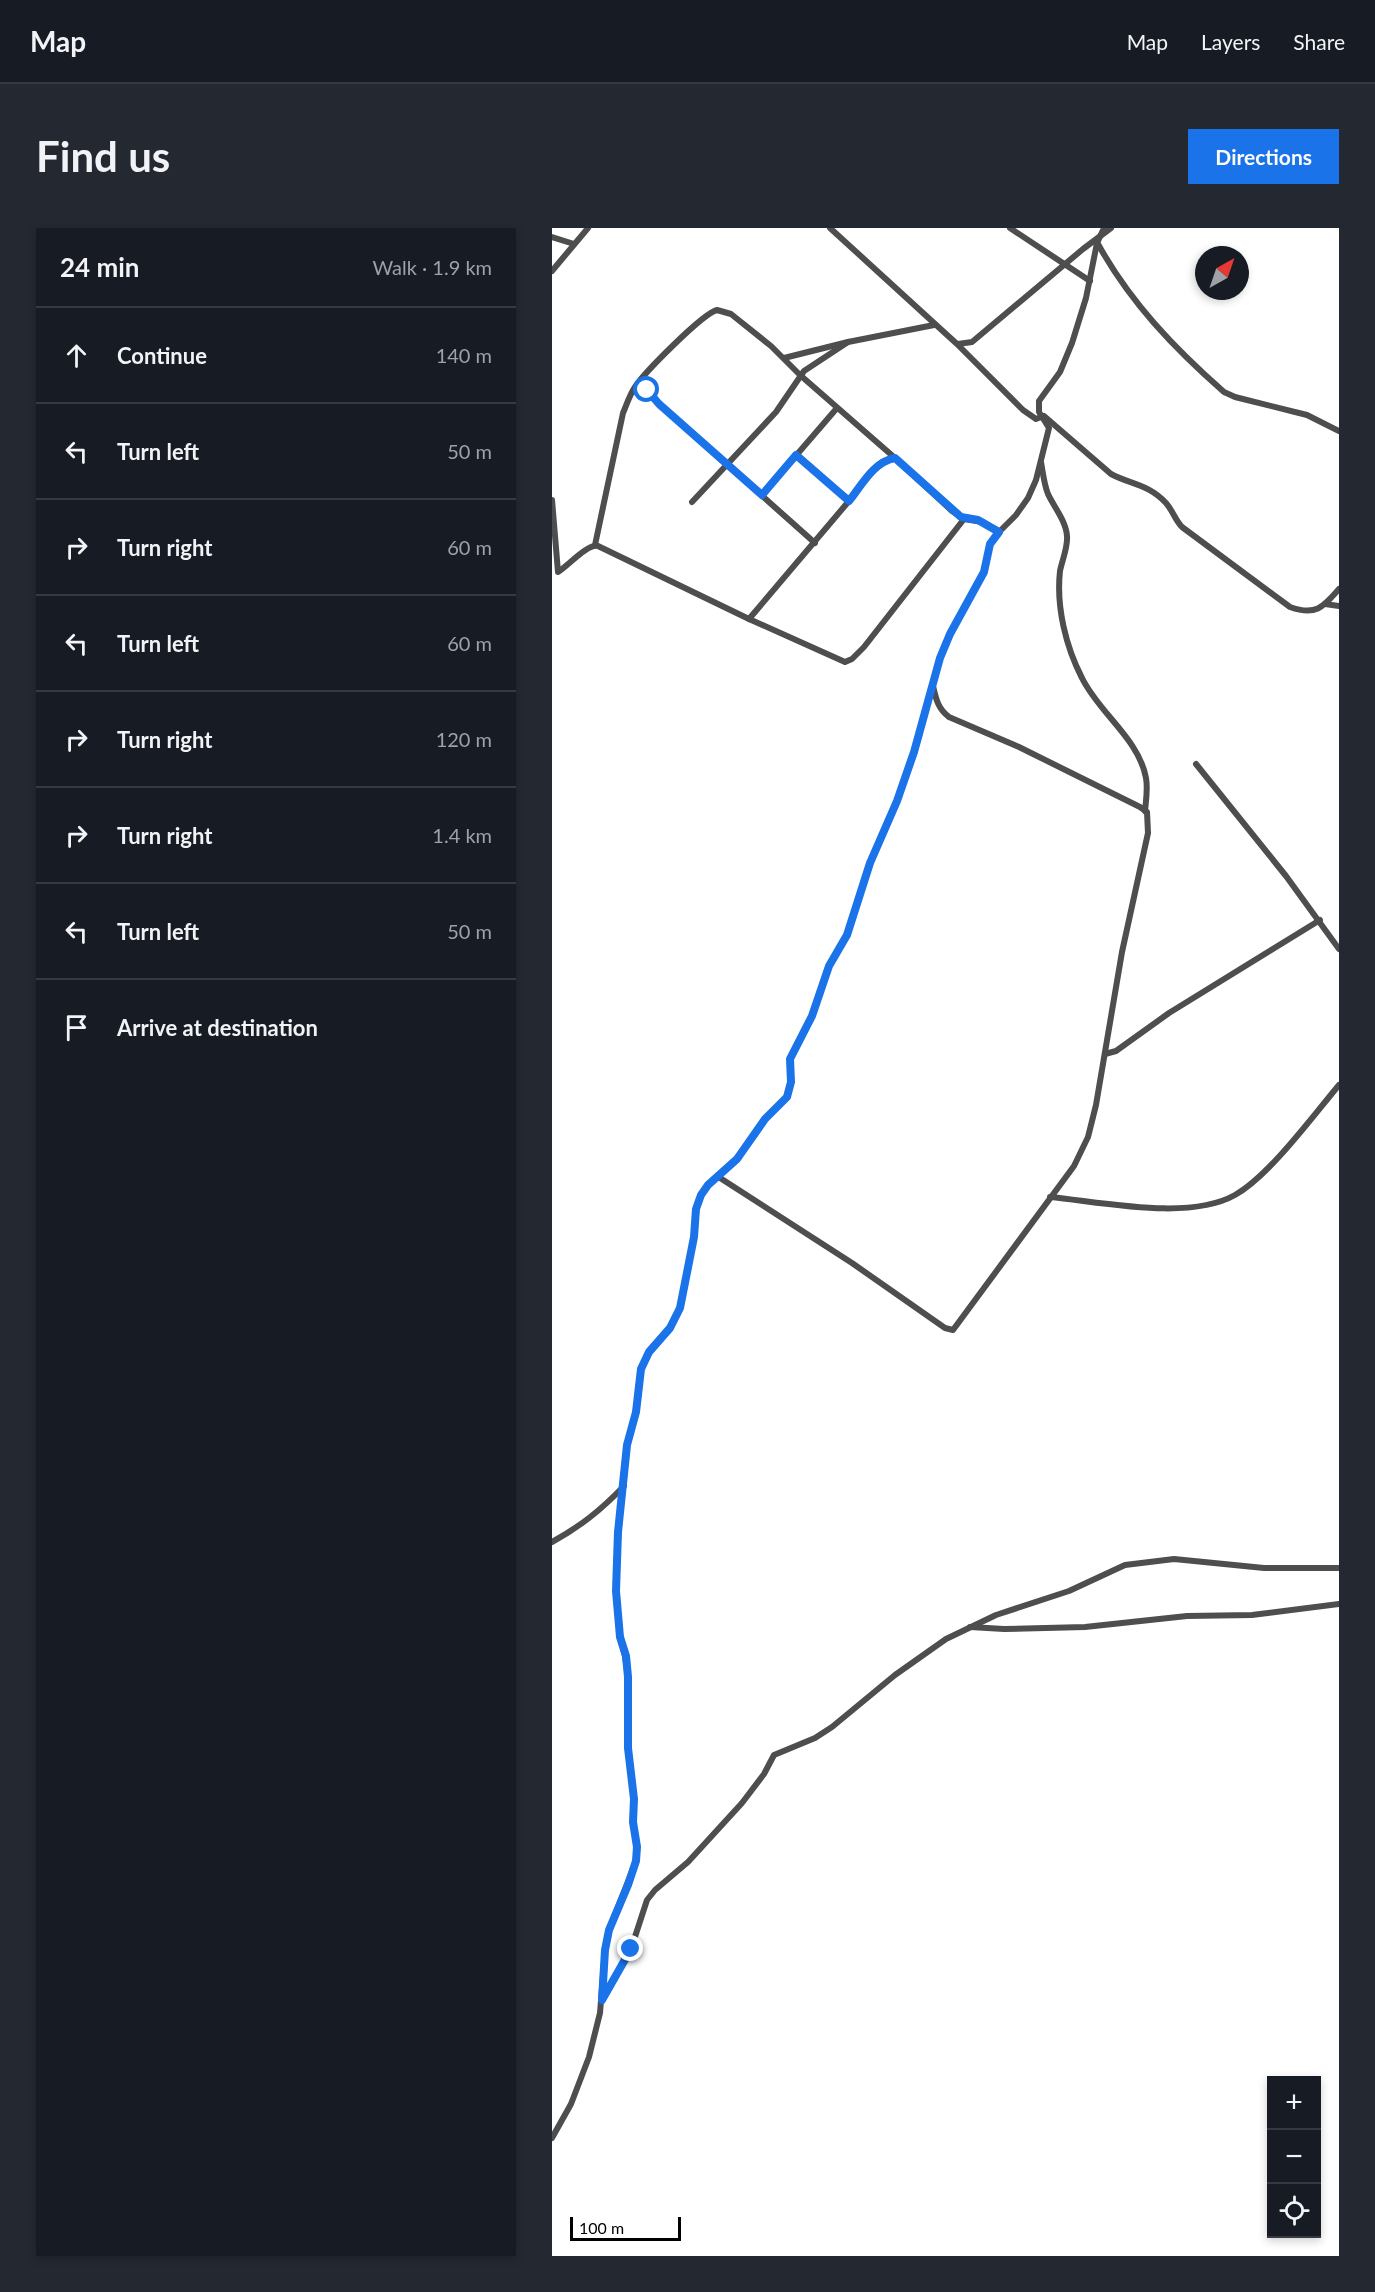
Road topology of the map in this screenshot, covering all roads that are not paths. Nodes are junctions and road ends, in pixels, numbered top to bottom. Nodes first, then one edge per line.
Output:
1 (588, 228) edge
2 (830, 228) edge
3 (1010, 228) edge
4 (1111, 228) edge
5 (1103, 231) edge
6 (552, 237) edge
7 (1097, 243) junction
8 (574, 244) junction
9 (1066, 263) junction
10 (552, 271) edge
11 (1090, 281) junction
12 (934, 325) junction
13 (848, 342) junction
14 (957, 344) junction
15 (784, 358) junction
16 (800, 375) junction
17 (643, 377) junction
18 (837, 408) junction
19 (1040, 415) junction
20 (1339, 431) edge
21 (796, 455) junction
22 (895, 458) junction
23 (1041, 459) junction
24 (727, 464) junction
25 (762, 495) junction
26 (552, 500) edge
27 (849, 501) junction
28 (692, 502) dead end
29 (964, 519) junction
30 (999, 532) junction
31 (815, 543) junction
32 (594, 545) junction
33 (1339, 589) edge
34 (1325, 604) junction
35 (1339, 606) edge
36 (749, 619) junction
37 (933, 683) junction
38 (1196, 764) dead end
39 (1145, 810) junction
40 (1320, 920) junction
41 (1339, 949) edge
42 (1105, 1054) junction
43 (1339, 1085) edge
44 (717, 1176) junction
45 (1050, 1197) junction
46 (624, 1486) junction
47 (552, 1542) edge
48 (1339, 1568) edge
49 (1339, 1604) edge
50 (970, 1627) junction
51 (602, 2000) junction
52 (552, 2138) edge

1 - 8 street
2 - 12 street
3 - 9 street
4 - 5 street
5 - 7 street
5 - 9 street
6 - 8 street
7 - 11 street
7 - 20 street
8 - 10 street
9 - 11 street
9 - 14 street
11 - 19 street
12 - 13 street
12 - 14 street
13 - 15 street
13 - 16 street
14 - 19 street
15 - 16 street
15 - 17 street
16 - 18 street
16 - 24 street
17 - 24 street
17 - 32 street
18 - 21 street
18 - 22 street
19 - 23 street
19 - 34 street
21 - 25 street
21 - 27 street
22 - 27 street
22 - 29 street
23 - 30 street
23 - 39 street
24 - 25 street
24 - 28 street
25 - 31 street
26 - 32 street
27 - 31 street
29 - 30 street
29 - 36 street
30 - 37 street
31 - 36 street
32 - 36 street
33 - 34 street
34 - 35 street
37 - 39 street
37 - 44 street
38 - 40 street
39 - 42 street
40 - 41 street
40 - 42 street
42 - 45 street
43 - 45 street
44 - 45 street
44 - 46 street
46 - 47 street
46 - 51 street
48 - 50 street
49 - 50 street
50 - 51 street
51 - 52 street

